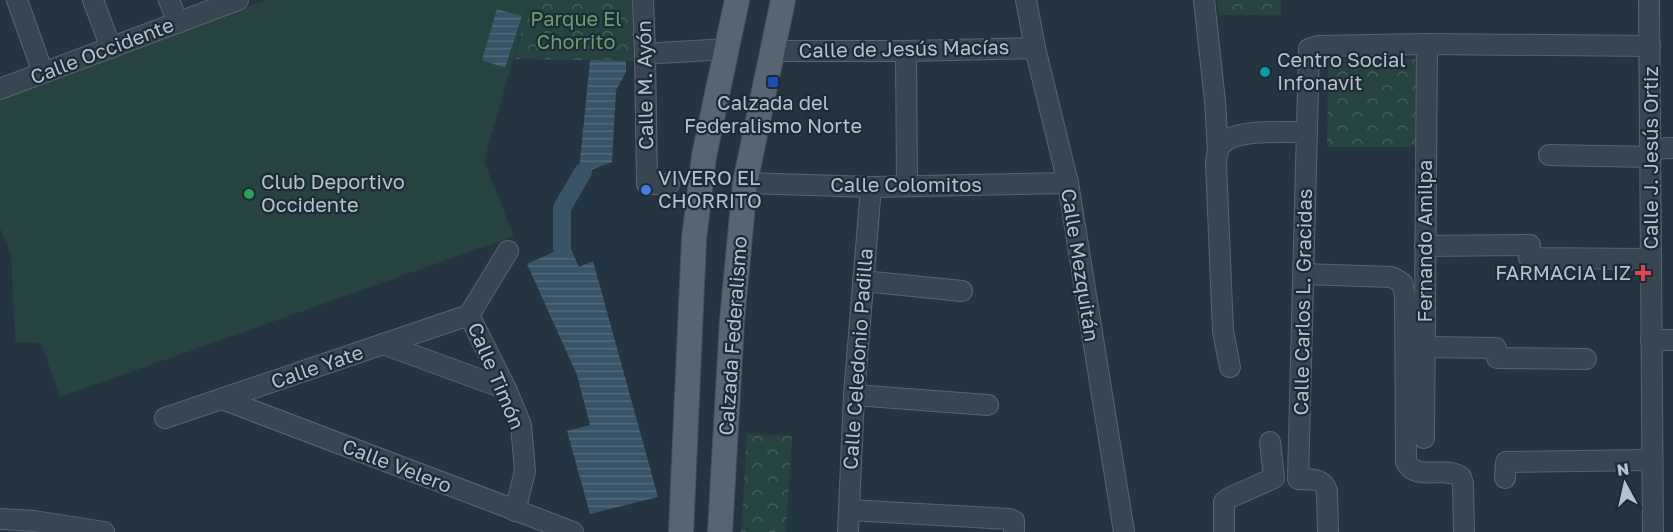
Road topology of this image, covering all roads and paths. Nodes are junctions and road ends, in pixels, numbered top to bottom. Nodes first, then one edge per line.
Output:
1 (17, 0) edge
2 (93, 0) edge
3 (169, 0) edge
4 (238, 0) edge
5 (643, 0) edge
6 (737, 0) edge
7 (783, 0) edge
8 (1026, 0) edge
9 (1204, 0) edge
10 (1649, 0) edge
11 (178, 23) junction
12 (1426, 44) junction
13 (1650, 46) junction
14 (111, 48) junction
15 (1035, 48) junction
16 (728, 49) junction
17 (772, 51) junction
18 (906, 51) junction
19 (659, 52) dead end
20 (43, 73) junction
21 (0, 89) edge
22 (1307, 132) junction
23 (1673, 148) edge
24 (1218, 151) junction
25 (1651, 153) junction
26 (1549, 155) dead end
27 (745, 183) junction
28 (1068, 183) junction
29 (669, 184) dead end
30 (907, 186) junction
31 (871, 187) junction
32 (1425, 246) junction
33 (508, 251) dead end
34 (1651, 259) junction
35 (1304, 274) junction
36 (862, 281) junction
37 (962, 291) dead end
38 (469, 315) junction
39 (1651, 340) junction
40 (1673, 340) edge
41 (383, 344) junction
42 (1425, 346) junction
43 (1586, 359) dead end
44 (1230, 367) dead end
45 (506, 389) junction
46 (854, 395) junction
47 (222, 399) junction
48 (988, 405) dead end
49 (165, 418) dead end
50 (1424, 438) dead end
51 (1270, 442) dead end
52 (1652, 460) junction
53 (1505, 478) dead end
54 (849, 510) junction
55 (515, 511) junction
56 (0, 519) edge
57 (974, 525) edge
58 (104, 532) edge
59 (573, 532) edge
60 (681, 532) edge
61 (720, 532) edge
62 (848, 532) edge
63 (1014, 532) edge
64 (1124, 532) edge
65 (1224, 532) edge
66 (1328, 532) edge
67 (1464, 532) edge
68 (1653, 532) edge

1 - 20 street
2 - 14 street
3 - 11 street
4 - 11 street, Calle Occidente
5 - 29 street, Calle M. Ayón
6 - 16 main road, Calzada Federalismo
7 - 17 main road, Calzada Federalismo
8 - 15 street, Calle Mezquitán
9 - 24 street
10 - 13 street, Calle J. Jesús Ortiz
11 - 14 street, Calle Occidente
12 - 13 street
12 - 22 street, Calle Carlos L. Gracidas
12 - 32 street, Fernando Amilpa
13 - 25 street, Calle J. Jesús Ortiz
14 - 20 street, Calle Occidente
15 - 18 street, Calle de Jesús Macías
15 - 28 street, Calle Mezquitán
16 - 19 street, Calle M. Ayón
16 - 60 main road, Calzada Federalismo
17 - 18 street, Calle de Jesús Macías
17 - 27 main road, Calzada Federalismo
18 - 30 street
20 - 21 street, Calle Occidente
22 - 24 street
22 - 35 street, Calle Carlos L. Gracidas
23 - 25 street
24 - 44 street
25 - 26 street
25 - 34 street, Calle J. Jesús Ortiz
27 - 31 street, Calle Colomitos
27 - 61 main road, Calzada Federalismo
28 - 30 street, Calle Colomitos
28 - 64 street, Calle Mezquitán
30 - 31 street, Calle Colomitos
31 - 36 street, Calle Celedonio Padilla
32 - 34 street
32 - 42 street, Fernando Amilpa
33 - 38 street, Calle Timón
34 - 39 street, Calle J. Jesús Ortiz
35 - 66 street, Calle Carlos L. Gracidas
35 - 67 street
36 - 37 street
36 - 46 street, Calle Celedonio Padilla
38 - 41 street, Calle Yate
38 - 45 street, Calle Timón
39 - 40 street
39 - 52 street, Calle J. Jesús Ortiz
41 - 45 street
41 - 47 street, Calle Yate
42 - 43 street
42 - 50 street, Fernando Amilpa
45 - 55 street, Calle Timón
46 - 48 street
46 - 54 street, Calle Celedonio Padilla
47 - 49 street, Calle Yate
47 - 55 street, Calle Velero
51 - 65 street
52 - 53 street
52 - 68 street, Calle J. Jesús Ortiz
54 - 57 street
54 - 62 street, Calle Celedonio Padilla
55 - 59 street, Calle Velero
56 - 58 street
57 - 63 street

